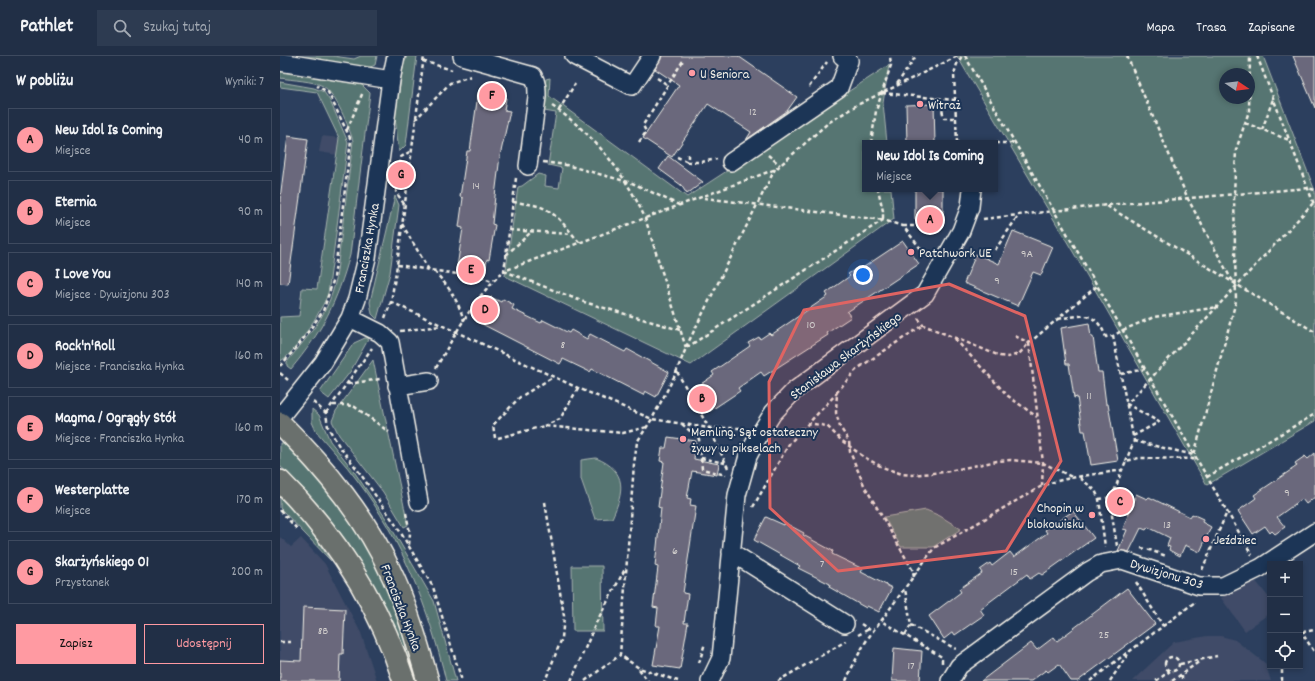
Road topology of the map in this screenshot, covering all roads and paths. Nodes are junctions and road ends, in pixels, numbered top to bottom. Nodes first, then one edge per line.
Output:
1 (396, 56) edge
2 (424, 56) edge
3 (462, 56) edge
4 (574, 56) edge
5 (652, 56) edge
6 (842, 56) edge
7 (890, 56) edge
8 (916, 56) edge
9 (958, 56) edge
10 (962, 56) edge
11 (965, 56) edge
12 (1128, 56) edge
13 (1250, 56) edge
14 (1257, 56) edge
15 (684, 59) dead end
16 (280, 62) edge
17 (471, 76) dead end
18 (373, 77) junction
19 (391, 80) junction
20 (660, 80) dead end
21 (575, 84) dead end
22 (314, 85) dead end
23 (668, 85) junction
24 (896, 85) junction
25 (881, 93) junction
26 (537, 97) junction
27 (935, 98) junction
28 (1273, 99) junction
29 (954, 100) junction
30 (559, 110) junction
31 (956, 118) junction
32 (415, 120) junction
33 (1245, 123) junction
34 (347, 130) junction
35 (1262, 130) junction
36 (872, 140) edge
37 (957, 140) edge
38 (1289, 140) junction
39 (639, 142) dead end
40 (998, 143) edge
41 (1015, 143) junction
42 (411, 150) junction
43 (688, 154) dead end
44 (677, 157) dead end
45 (737, 157) joint
46 (688, 162) junction
47 (528, 164) junction
48 (776, 169) junction
49 (626, 182) junction
50 (1308, 188) junction
51 (1315, 190) edge
52 (879, 192) edge
53 (972, 192) edge
54 (1234, 195) junction
55 (702, 197) junction
56 (1188, 199) junction
57 (513, 202) junction
58 (758, 203) junction
59 (404, 204) junction
60 (1315, 204) edge
61 (679, 205) junction
62 (1106, 205) junction
63 (1054, 212) junction
64 (1018, 215) junction
65 (645, 218) junction
66 (883, 220) junction
67 (402, 223) junction
68 (903, 226) junction
69 (963, 226) junction
70 (509, 230) junction
71 (531, 232) junction
72 (572, 234) junction
73 (580, 243) junction
74 (995, 250) dead end
75 (506, 255) junction
76 (929, 260) dead end
77 (397, 265) junction
78 (431, 270) junction
79 (504, 272) junction
80 (492, 281) junction
81 (1237, 285) junction
82 (1097, 286) junction
83 (391, 302) junction
84 (910, 306) junction
85 (1218, 307) junction
86 (350, 318) junction
87 (1058, 319) junction
88 (464, 321) junction
89 (441, 325) junction
90 (923, 325) junction
91 (680, 330) junction
92 (1123, 330) junction
93 (1315, 332) edge
94 (380, 333) junction
95 (456, 333) junction
96 (1015, 336) dead end
97 (1113, 336) junction
98 (954, 337) junction
99 (1029, 343) junction
100 (686, 348) junction
101 (280, 366) edge
102 (1145, 369) junction
103 (676, 371) junction
104 (1121, 374) junction
105 (553, 377) junction
106 (1151, 378) junction
107 (380, 379) dead end
108 (429, 381) joint
109 (348, 384) junction
110 (397, 386) junction
111 (578, 388) junction
112 (838, 392) junction
113 (1127, 404) junction
114 (332, 405) junction
115 (1315, 414) edge
116 (280, 417) edge
117 (1037, 417) junction
118 (652, 420) junction
119 (280, 423) edge
120 (748, 423) dead end
121 (807, 423) junction
122 (681, 424) junction
123 (544, 426) junction
124 (648, 427) junction
125 (709, 428) junction
126 (744, 428) junction
127 (391, 434) dead end
128 (742, 435) dead end
129 (1133, 436) junction
130 (1134, 442) junction
131 (850, 446) junction
132 (1194, 454) junction
133 (701, 458) junction
134 (1197, 459) junction
135 (1126, 461) junction
136 (725, 462) junction
137 (730, 462) dead end
138 (1043, 463) junction
139 (728, 468) junction
140 (1122, 470) junction
141 (726, 474) junction
142 (1207, 477) junction
143 (1073, 478) junction
144 (1080, 478) junction
145 (280, 481) edge
146 (725, 482) dead end
147 (1042, 486) junction
148 (1113, 497) junction
149 (1099, 499) junction
150 (419, 502) dead end
151 (545, 502) dead end
152 (280, 510) edge
153 (1227, 511) junction
154 (750, 513) dead end
155 (298, 531) dead end
156 (1315, 532) edge
157 (1105, 548) dead end
158 (731, 552) junction
159 (1120, 553) junction
160 (627, 567) junction
161 (1260, 568) junction
162 (1208, 570) dead end
163 (914, 577) junction
164 (905, 588) junction
165 (1196, 602) dead end
166 (881, 621) junction
167 (911, 625) junction
168 (1163, 626) junction
169 (869, 629) dead end
170 (1315, 630) edge
171 (1303, 631) edge
172 (851, 633) junction
173 (1302, 633) edge
174 (706, 635) dead end
175 (905, 635) junction
176 (280, 642) edge
177 (292, 642) dead end
178 (956, 649) dead end
179 (1130, 651) junction
180 (1315, 653) edge
181 (620, 655) junction
182 (1216, 656) dead end
183 (1202, 659) junction
184 (699, 664) dead end
185 (1180, 664) junction
186 (942, 665) dead end
187 (639, 668) junction
188 (1282, 669) edge
189 (1170, 671) junction
190 (1182, 675) junction
191 (404, 681) edge
192 (428, 681) edge
193 (462, 681) edge
194 (545, 681) edge
195 (571, 681) edge
196 (585, 681) edge
197 (648, 681) edge
198 (678, 681) edge
199 (710, 681) edge
200 (778, 681) edge
201 (846, 681) edge
202 (950, 681) edge
203 (1090, 681) edge
204 (1110, 681) edge
205 (1156, 681) edge
206 (1172, 681) edge
207 (1182, 681) edge
208 (1282, 681) edge

1 - 19 street, Franciszka Hynka
2 - 32 path
3 - 26 street
4 - 5 street
6 - 45 street
7 - 25 path
8 - 24 path
9 - 24 path
10 - 29 path
11 - 41 path
12 - 56 path
13 - 33 path
14 - 28 path
15 - 23 path
16 - 18 street
17 - 32 path
18 - 19 street
18 - 34 path
19 - 86 street, Franciszka Hynka
20 - 23 path
21 - 30 path
22 - 34 path
23 - 39 path
24 - 25 path
25 - 27 path
25 - 36 path
25 - 48 path
26 - 30 path
26 - 47 street
27 - 29 path
27 - 31 path
28 - 35 path
28 - 38 path
29 - 31 path
30 - 49 path
31 - 37 path
32 - 42 path
33 - 35 path
33 - 54 path
34 - 101 path
35 - 38 path
38 - 50 path
40 - 41 path
41 - 63 path
42 - 59 path
42 - 59 path
43 - 46 path
44 - 46 path
45 - 46 path
47 - 49 path
47 - 57 path
48 - 55 path
48 - 58 path
49 - 61 path
49 - 65 path
50 - 51 path
50 - 54 path
50 - 60 path
52 - 66 path
53 - 69 street, Stanisława Skarżyńskiego
54 - 56 path
54 - 81 path
55 - 58 path
55 - 61 path
56 - 62 path
56 - 81 path
57 - 70 path
57 - 72 path
58 - 66 path
58 - 100 path
59 - 67 path
60 - 81 path
61 - 65 path
62 - 63 path
62 - 81 path
63 - 64 path
63 - 82 path
64 - 69 path
64 - 74 path
65 - 73 path
65 - 91 path
66 - 68 path
66 - 100 path
67 - 77 path
67 - 78 path
68 - 69 path
68 - 76 path
69 - 84 street, Stanisława Skarżyńskiego
70 - 71 path
70 - 75 path
71 - 72 path
71 - 75 path
72 - 73 path
73 - 79 path
75 - 79 path
77 - 78 path
77 - 83 path
78 - 80 path
78 - 88 path
79 - 80 path
79 - 91 path
80 - 88 path
81 - 85 path
81 - 93 path
81 - 132 path
82 - 87 path
82 - 92 path
83 - 89 path
83 - 94 path
84 - 90 path
84 - 158 street, Stanisława Skarżyńskiego
85 - 92 path
85 - 106 path
86 - 94 street
86 - 116 street, Franciszka Hynka
87 - 97 path
87 - 99 path
88 - 95 path
89 - 94 path
89 - 95 path
90 - 98 path
90 - 112 path
91 - 100 path
92 - 97 path
92 - 102 path
94 - 109 path
94 - 110 street
95 - 105 path
95 - 108 path
96 - 99 path
97 - 104 path
98 - 99 path
98 - 117 path
99 - 117 path
100 - 103 path
102 - 104 path
102 - 106 path
103 - 118 path
103 - 125 path
104 - 113 path
105 - 111 path
105 - 123 path
106 - 113 path
106 - 132 path
107 - 109 path
108 - 110 street
109 - 114 path
110 - 150 street
111 - 118 path
111 - 123 path
112 - 121 path
112 - 131 path
113 - 129 path
113 - 129 path
114 - 127 path
114 - 193 path
115 - 142 path
117 - 138 path
118 - 122 path
118 - 124 path
119 - 192 main road, Franciszka Hynka
120 - 126 path
121 - 131 path
121 - 154 path
122 - 125 path
122 - 133 path
123 - 124 path
124 - 160 path
125 - 126 path
125 - 136 path
126 - 128 path
129 - 130 path
130 - 132 path
130 - 135 path
131 - 138 path
131 - 163 path
132 - 134 path
133 - 136 path
133 - 141 path
134 - 135 path
134 - 142 path
135 - 140 path
136 - 139 path
137 - 139 path
138 - 143 path
138 - 147 path
139 - 141 path
140 - 144 path
140 - 148 path
141 - 146 path
142 - 153 path
143 - 144 path
143 - 147 path
144 - 149 path
145 - 191 main road, Franciszka Hynka
147 - 163 path
148 - 149 path
148 - 159 path
149 - 157 path
151 - 194 path
152 - 155 path
153 - 161 path
153 - 162 path
156 - 161 street, Dywizjonu 303
158 - 172 street
158 - 199 street, Stanisława Skarżyńskiego
159 - 161 street, Dywizjonu 303
159 - 168 path
159 - 202 street, Dywizjonu 303
160 - 181 path
160 - 195 path
163 - 164 path
164 - 166 path
164 - 167 path
165 - 168 path
166 - 175 path
166 - 201 path
167 - 175 path
167 - 178 path
168 - 179 path
169 - 172 path
170 - 171 path
172 - 200 path
173 - 180 path
174 - 184 path
175 - 186 path
176 - 177 path
179 - 203 path
179 - 204 path
181 - 187 path
181 - 196 path
182 - 183 path
183 - 185 path
183 - 190 path
185 - 189 path
185 - 189 path
187 - 197 path
187 - 198 path
188 - 208 path
189 - 205 path
190 - 206 path
190 - 207 path

